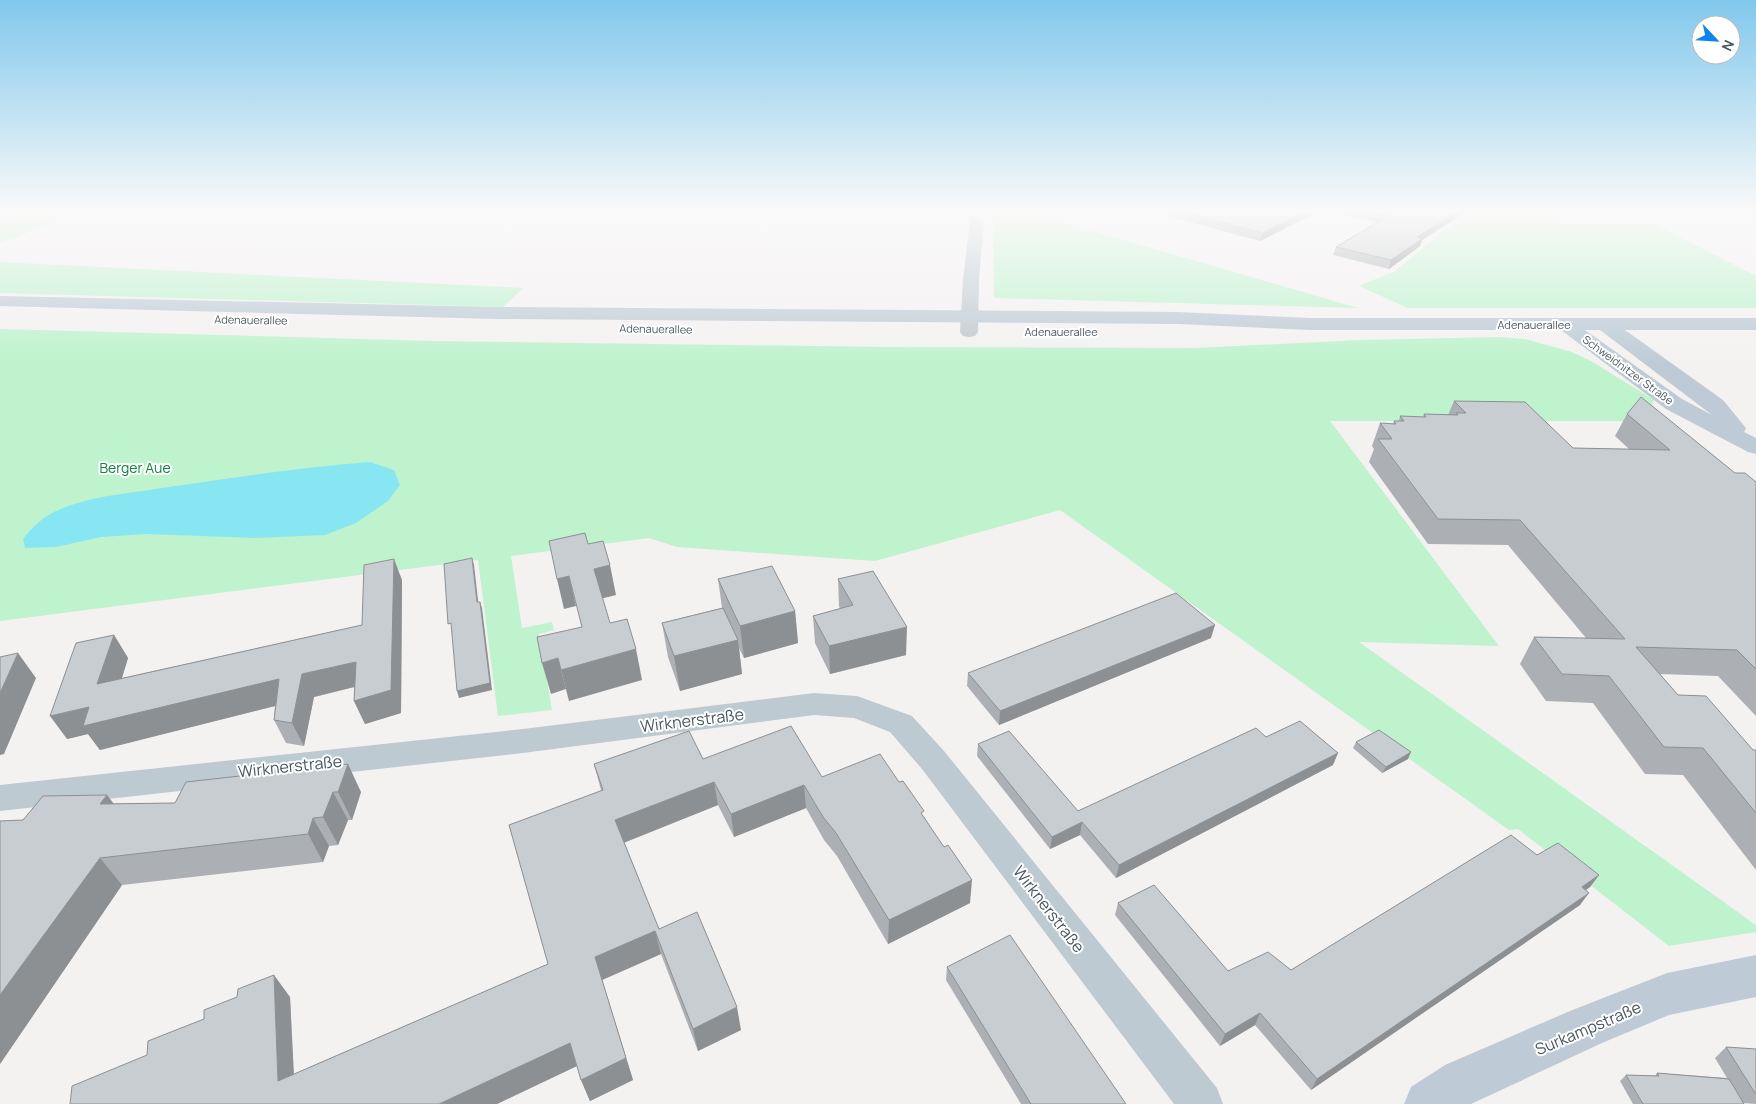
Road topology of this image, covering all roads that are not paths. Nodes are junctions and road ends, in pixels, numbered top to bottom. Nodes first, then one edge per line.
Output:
1 (974, 262) edge
2 (0, 301) edge
3 (0, 314) edge
4 (1565, 324) junction
5 (1756, 324) edge
6 (970, 325) junction
7 (1606, 325) junction
8 (1751, 444) edge
9 (0, 798) edge
10 (1756, 976) edge
11 (1201, 1104) edge
12 (1428, 1104) edge

1 - 6 street
2 - 6 main road, Adenauerallee
3 - 6 main road, Adenauerallee
4 - 6 main road, Adenauerallee
4 - 7 main road, Adenauerallee
4 - 8 main road, Schweidnitzer Straße
5 - 7 main road, Adenauerallee
7 - 8 main road, Schweidnitzer Straße
9 - 11 street, Wirknerstraße
10 - 12 main road, Surkampstraße

